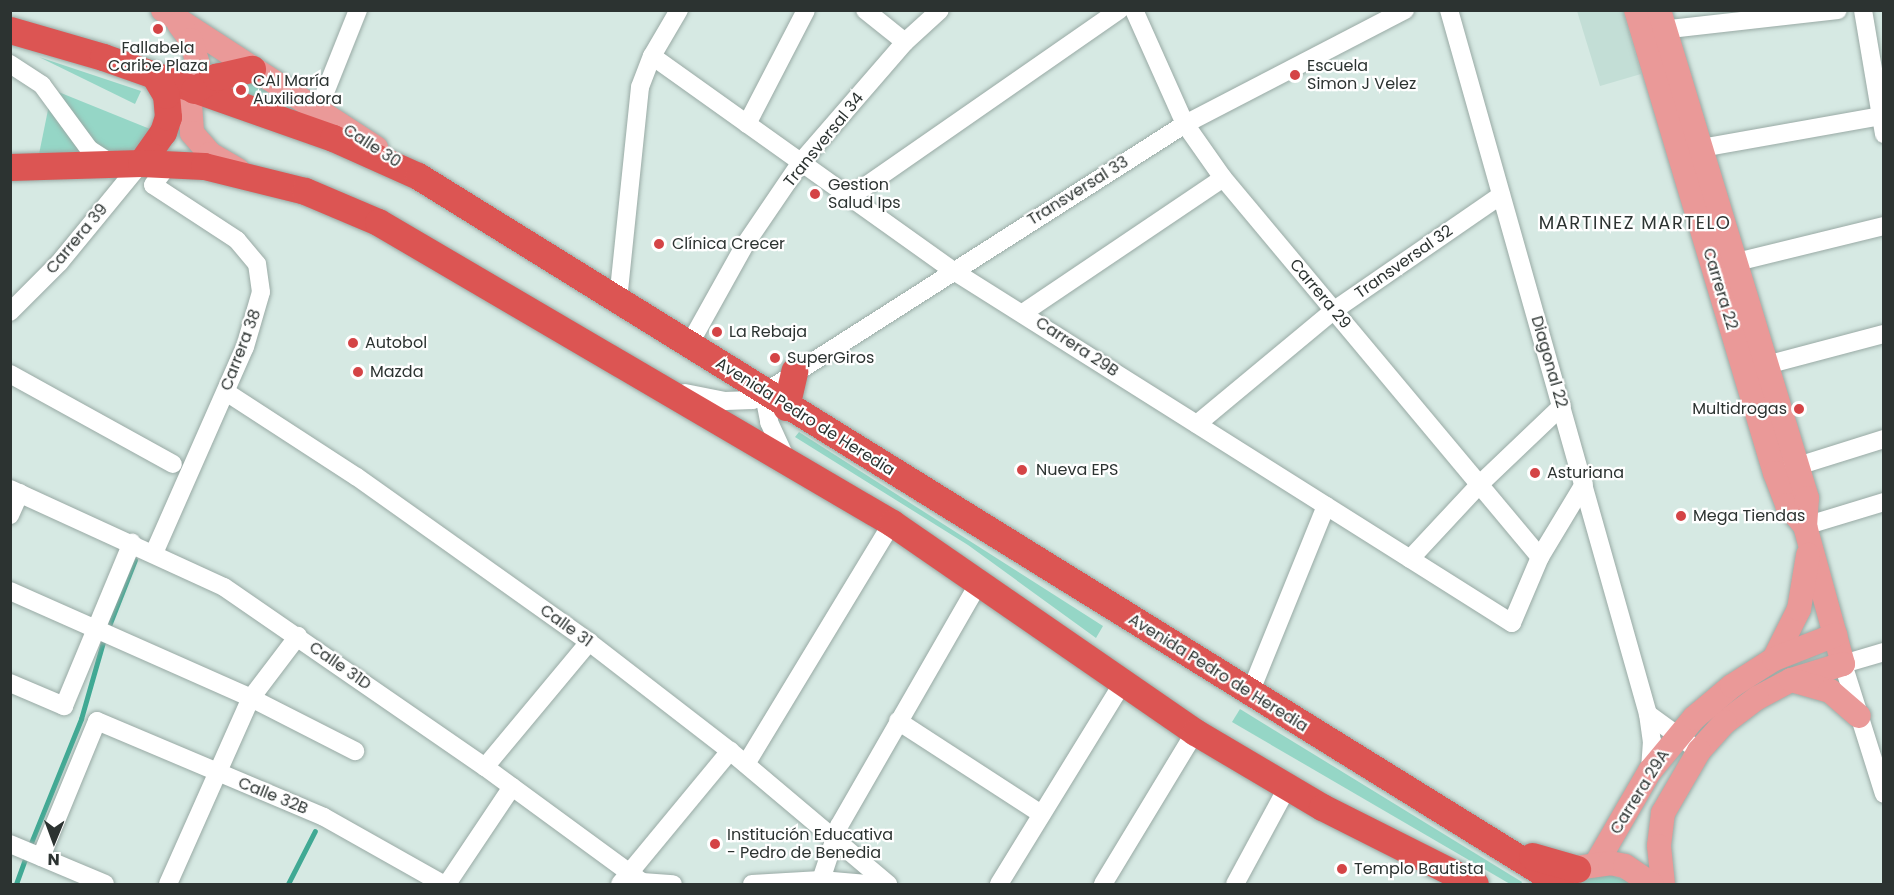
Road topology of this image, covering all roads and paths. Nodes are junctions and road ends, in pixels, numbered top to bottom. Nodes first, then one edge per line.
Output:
1 (358, 10) edge
2 (680, 10) edge
3 (806, 10) edge
4 (865, 10) edge
5 (940, 10) edge
6 (1119, 10) edge
7 (1134, 10) edge
8 (1405, 10) edge
9 (1449, 10) edge
10 (1838, 10) edge
11 (1863, 10) edge
12 (171, 13) edge
13 (1695, 18) edge
14 (1650, 21) edge
15 (10, 30) edge
16 (905, 42) junction
17 (652, 56) junction
18 (10, 64) edge
19 (252, 69) junction
20 (154, 75) junction
21 (1878, 75) edge
22 (194, 90) junction
23 (318, 110) junction
24 (1880, 116) junction
25 (747, 124) junction
26 (1185, 124) junction
27 (1884, 134) edge
28 (1689, 150) junction
29 (801, 162) junction
30 (10, 167) edge
31 (138, 171) junction
32 (418, 176) junction
33 (1223, 178) junction
34 (265, 180) junction
35 (1501, 195) junction
36 (850, 197) junction
37 (1884, 226) edge
38 (1724, 265) junction
39 (952, 270) junction
40 (618, 300) junction
41 (1333, 311) junction
42 (10, 312) edge
43 (1023, 313) junction
44 (1884, 334) edge
45 (689, 345) junction
46 (1755, 368) junction
47 (794, 371) junction
48 (10, 374) edge
49 (651, 383) junction
50 (763, 390) junction
51 (226, 392) junction
52 (1562, 406) junction
53 (786, 407) junction
54 (1197, 424) junction
55 (1884, 439) edge
56 (787, 461) junction
57 (172, 464) dead end
58 (1785, 470) junction
59 (1480, 484) junction
60 (1584, 484) junction
61 (15, 491) edge
62 (1884, 502) edge
63 (1326, 506) junction
64 (10, 515) edge
65 (892, 523) junction
66 (1805, 526) junction
67 (132, 543) junction
68 (154, 553) junction
69 (1540, 557) junction
70 (1410, 559) junction
71 (980, 581) junction
72 (10, 591) edge
73 (102, 632) junction
74 (1835, 635) junction
75 (298, 636) junction
76 (589, 642) junction
77 (1884, 652) edge
78 (1773, 659) junction
79 (1842, 664) junction
80 (1791, 680) junction
81 (10, 683) edge
82 (1122, 684) junction
83 (1250, 693) junction
84 (251, 698) junction
85 (1648, 714) junction
86 (1859, 716) junction
87 (897, 721) junction
88 (1195, 732) junction
89 (1677, 735) junction
90 (355, 751) dead end
91 (730, 751) junction
92 (1699, 751) junction
93 (746, 764) junction
94 (485, 767) junction
95 (1650, 771) junction
96 (216, 773) junction
97 (1287, 786) junction
98 (512, 787) junction
99 (1883, 793) edge
100 (1322, 807) junction
101 (1041, 814) junction
102 (835, 838) junction
103 (12, 845) edge
104 (38, 856) junction
105 (1570, 877) edge
106 (821, 880) junction
107 (634, 881) edge
108 (773, 884) edge
109 (105, 885) edge
110 (168, 885) edge
111 (445, 885) edge
112 (673, 885) edge
113 (752, 885) edge
114 (867, 885) edge
115 (888, 885) edge
116 (999, 885) edge
117 (1103, 885) edge
118 (1235, 885) edge
119 (1436, 885) edge
120 (1475, 885) edge
121 (1652, 885) edge
122 (1663, 885) edge

1 - 23 street
2 - 17 street
3 - 25 street
4 - 16 street
5 - 16 street, Transversal 34
6 - 36 street
7 - 26 street, Carrera 29
8 - 26 street, Transversal 33
9 - 35 street, Diagonal 22
10 - 13 street
11 - 21 street
12 - 19 main road, Calle 30
12 - 22 main road, Calle 30
13 - 14 street
14 - 28 main road, Carrera 22
15 - 20 highway, Avenida Pedro de Heredia
16 - 29 street, Transversal 34
17 - 25 street, Carrera 29B
17 - 40 street
18 - 31 street, Carrera 38
19 - 22 highway
19 - 23 main road, Calle 30
20 - 22 highway, Avenida Pedro de Heredia
20 - 31 highway
21 - 24 street
22 - 32 highway, Avenida Pedro de Heredia
22 - 34 main road, Calle 30
23 - 32 main road, Calle 30
24 - 27 street
24 - 28 street
25 - 29 street, Carrera 29B
26 - 33 street, Carrera 29
26 - 39 street, Transversal 33
28 - 38 main road, Carrera 22
29 - 36 street, Carrera 29B
29 - 45 street, Transversal 34
30 - 31 highway
31 - 34 highway
31 - 42 street, Carrera 39
31 - 51 street, Carrera 38
32 - 40 highway, Avenida Pedro de Heredia
33 - 41 street, Carrera 29
33 - 43 street
34 - 49 highway
35 - 41 street, Transversal 32
35 - 52 street, Diagonal 22
36 - 39 street, Carrera 29B
37 - 38 street
38 - 46 main road, Carrera 22
39 - 43 street, Carrera 29B
39 - 47 street, Transversal 33
40 - 45 highway, Avenida Pedro de Heredia
41 - 54 street, Transversal 32
41 - 59 street, Carrera 29
43 - 54 street, Carrera 29B
44 - 46 street
45 - 50 highway, Avenida Pedro de Heredia
46 - 58 main road, Carrera 22
47 - 50 street, Transversal 33
47 - 53 highway
48 - 57 street
49 - 50 street, Transversal 33
49 - 56 highway
50 - 53 highway, Avenida Pedro de Heredia
50 - 56 street
51 - 68 street, Carrera 38
51 - 76 street, Calle 31
52 - 59 street
52 - 60 street, Diagonal 22
53 - 83 highway, Avenida Pedro de Heredia
54 - 63 street, Carrera 29B
55 - 58 street
56 - 65 highway
58 - 66 main road, Carrera 22
59 - 69 street, Carrera 29
59 - 70 street
60 - 69 street
60 - 85 street, Diagonal 22
61 - 64 street
61 - 67 street, Calle 31D
62 - 66 street
63 - 70 street, Carrera 29B
63 - 83 street
65 - 71 highway
65 - 93 street
66 - 74 main road, Carrera 22
66 - 78 main road, Carrera 29A
67 - 68 street, Calle 31D
67 - 73 street
68 - 75 street, Calle 31D
69 - 70 street, Carrera 29B
71 - 82 highway
71 - 87 street
72 - 73 street
73 - 81 street
73 - 84 street
74 - 78 main road, Carrera 29A
74 - 79 main road, Carrera 22
75 - 84 street
75 - 94 street, Calle 31D
76 - 91 street, Calle 31
76 - 94 street
77 - 79 street
78 - 89 main road, Carrera 29A
79 - 80 main road, Carrera 29A
79 - 86 street, Carrera 22
80 - 86 main road
80 - 92 main road, Carrera 29A
82 - 88 highway
82 - 101 street
83 - 105 highway, Avenida Pedro de Heredia
84 - 90 street
84 - 96 street
85 - 89 street
85 - 95 street, Diagonal 22
86 - 99 street, Carrera 22
87 - 101 street
87 - 102 street
88 - 97 highway
88 - 117 street
89 - 92 street
89 - 95 main road, Carrera 29A
91 - 93 street, Calle 31
91 - 107 street
92 - 122 main road, Carrera 29A
93 - 102 street, Calle 31
94 - 98 street, Calle 31D
95 - 105 main road, Carrera 29A
96 - 104 street, Calle 32B
96 - 110 street
96 - 111 street, Calle 32B
97 - 100 highway
97 - 118 street
98 - 107 street, Calle 31D
98 - 111 street
100 - 119 highway
100 - 120 highway
101 - 116 street
102 - 106 street
102 - 115 street, Calle 31
103 - 104 street
104 - 109 street
105 - 121 main road
106 - 108 street
106 - 114 street
107 - 112 street
108 - 113 street

